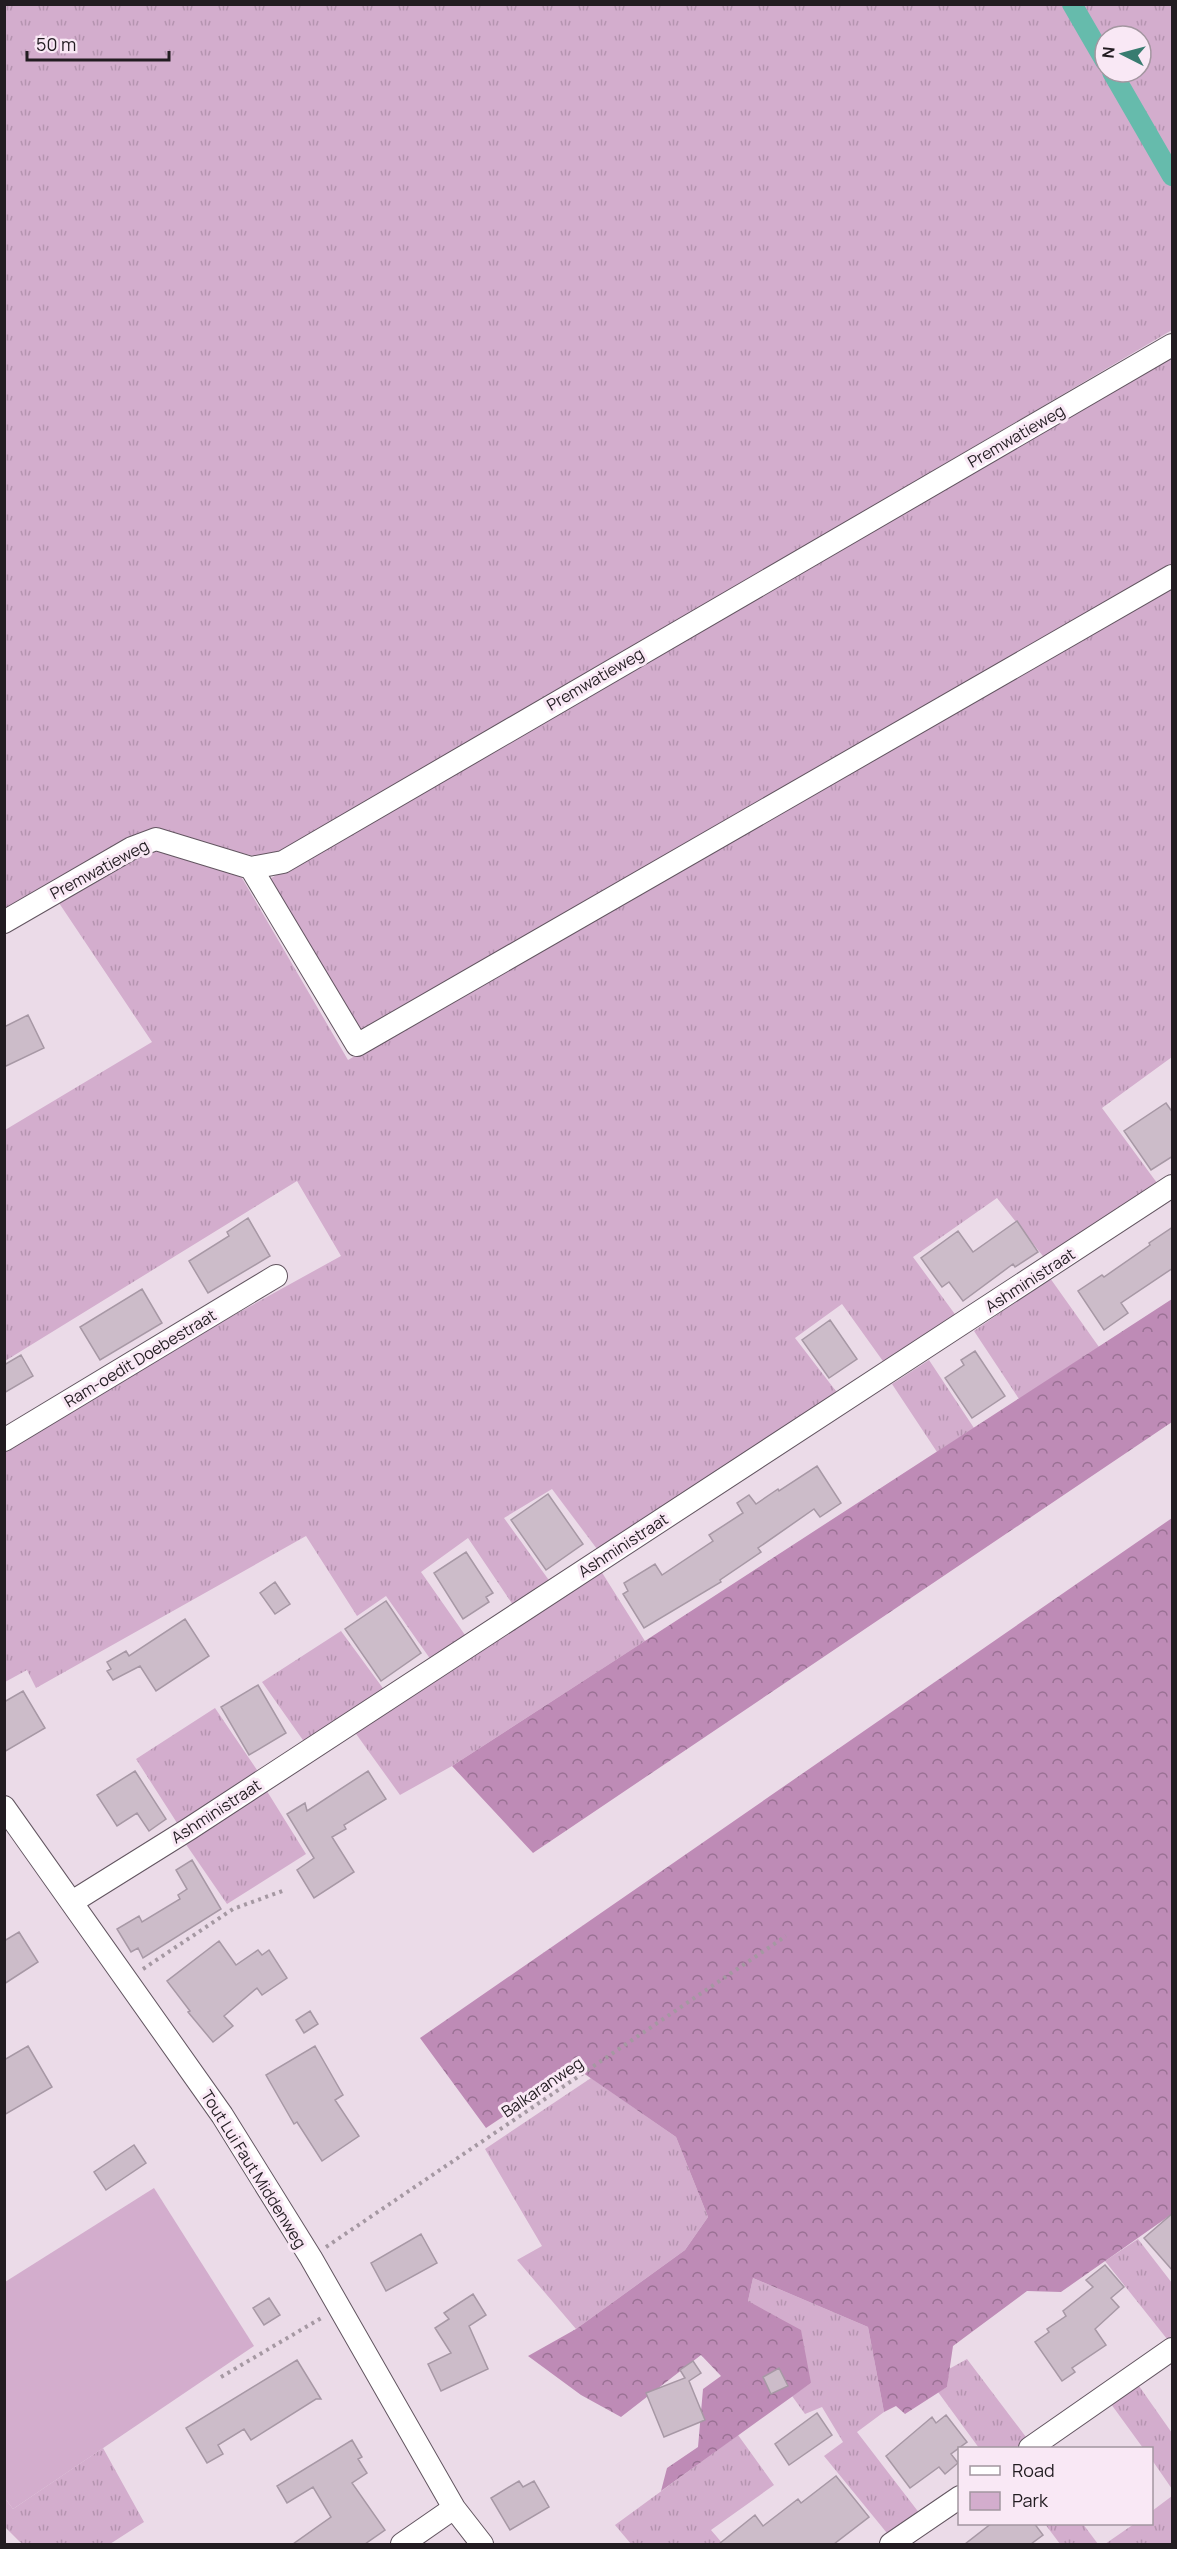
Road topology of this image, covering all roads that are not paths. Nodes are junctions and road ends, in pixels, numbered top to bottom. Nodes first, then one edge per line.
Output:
1 (1173, 345) edge
2 (1173, 576) edge
3 (251, 868) junction
4 (4, 922) edge
5 (1173, 1186) edge
6 (276, 1276) dead end
7 (4, 1440) edge
8 (4, 1807) edge
9 (72, 1902) junction
10 (1173, 2349) edge
11 (1031, 2447) edge
12 (958, 2498) edge
13 (454, 2508) junction
14 (402, 2544) edge
15 (482, 2544) edge
16 (891, 2544) edge

1 - 3 street, Premwatieweg
2 - 3 street
3 - 4 street, Premwatieweg
5 - 9 street, Ashministraat
6 - 7 street, Ram-oedit Doebestraat
8 - 9 street, Tout Lui Faut Middenweg
9 - 13 street, Tout Lui Faut Middenweg
10 - 11 street
12 - 16 street
13 - 14 street
13 - 15 street, Tout Lui Faut Middenweg

